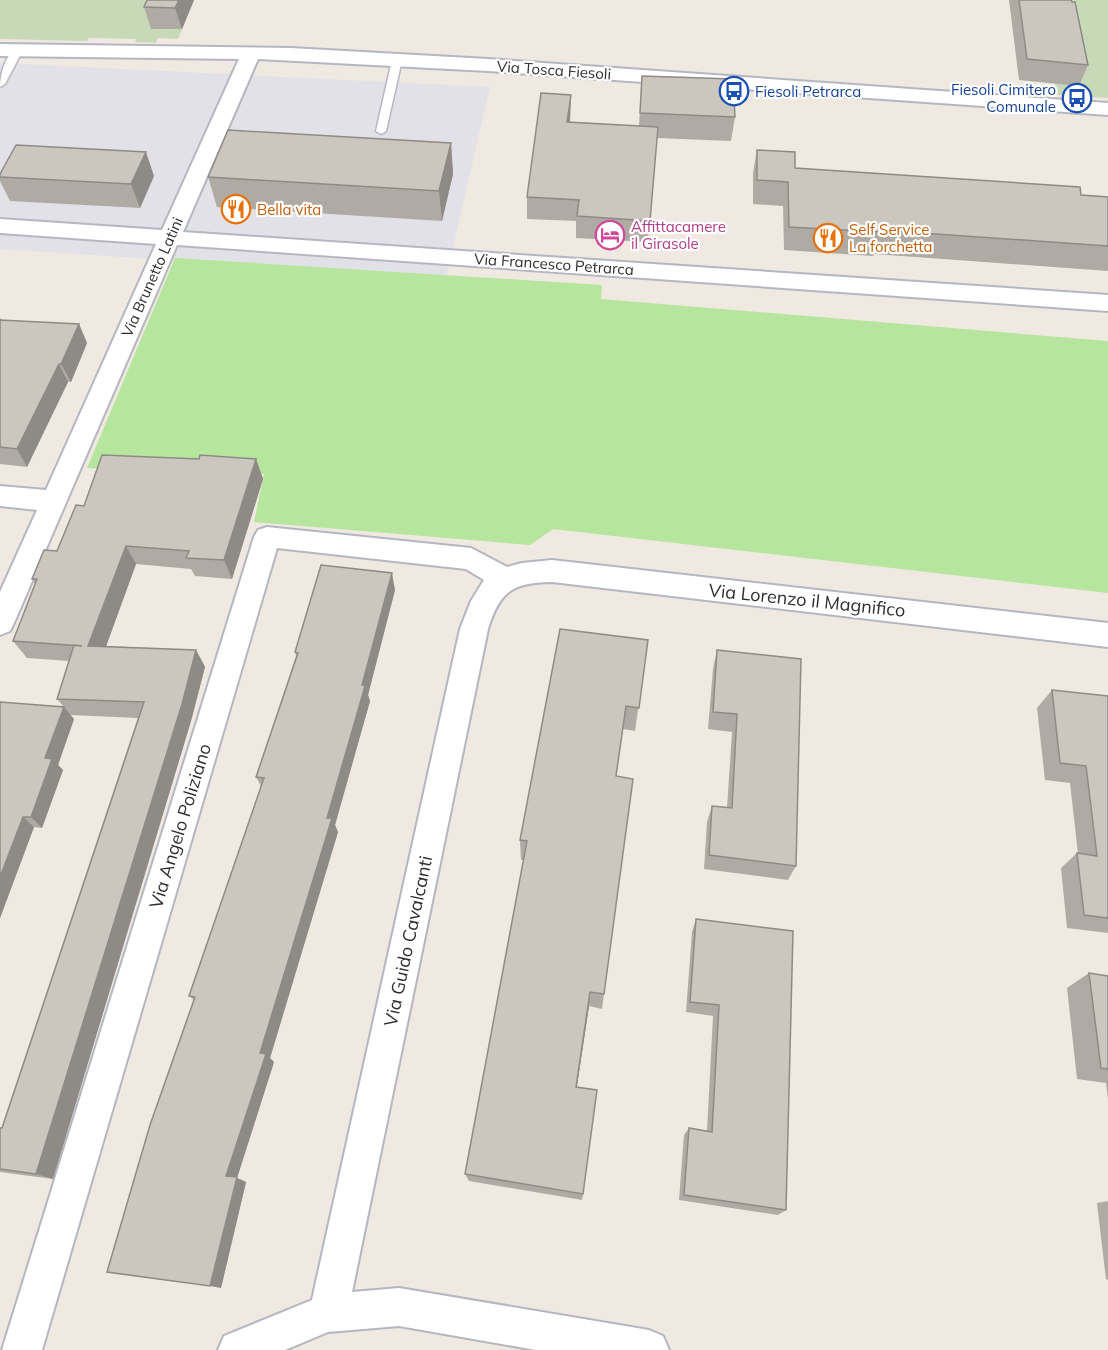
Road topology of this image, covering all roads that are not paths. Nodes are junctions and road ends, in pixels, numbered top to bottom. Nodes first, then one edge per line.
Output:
1 (9, 50) edge
2 (251, 53) junction
3 (397, 60) junction
4 (0, 84) edge
5 (1108, 109) edge
6 (381, 131) dead end
7 (0, 226) edge
8 (170, 237) junction
9 (1108, 303) edge
10 (0, 496) edge
11 (52, 501) junction
12 (506, 579) junction
13 (0, 622) edge
14 (1108, 635) edge
15 (328, 1314) junction
16 (22, 1350) edge
17 (238, 1350) edge
18 (649, 1350) edge

1 - 2 street, Via Tosca Fiesoli
1 - 4 lane
2 - 3 street, Via Tosca Fiesoli
2 - 8 street, Via Brunetto Latini
3 - 5 street, Via Tosca Fiesoli
3 - 6 lane
7 - 8 street, Via Francesco Petrarca
8 - 9 street, Via Francesco Petrarca
8 - 11 street, Via Brunetto Latini
10 - 11 street
11 - 13 street, Via Brunetto Latini
12 - 14 street, Via Lorenzo il Magnifico
12 - 15 street, Via Guido Cavalcanti
12 - 16 street, Via Angelo Poliziano
15 - 17 street
15 - 18 street

